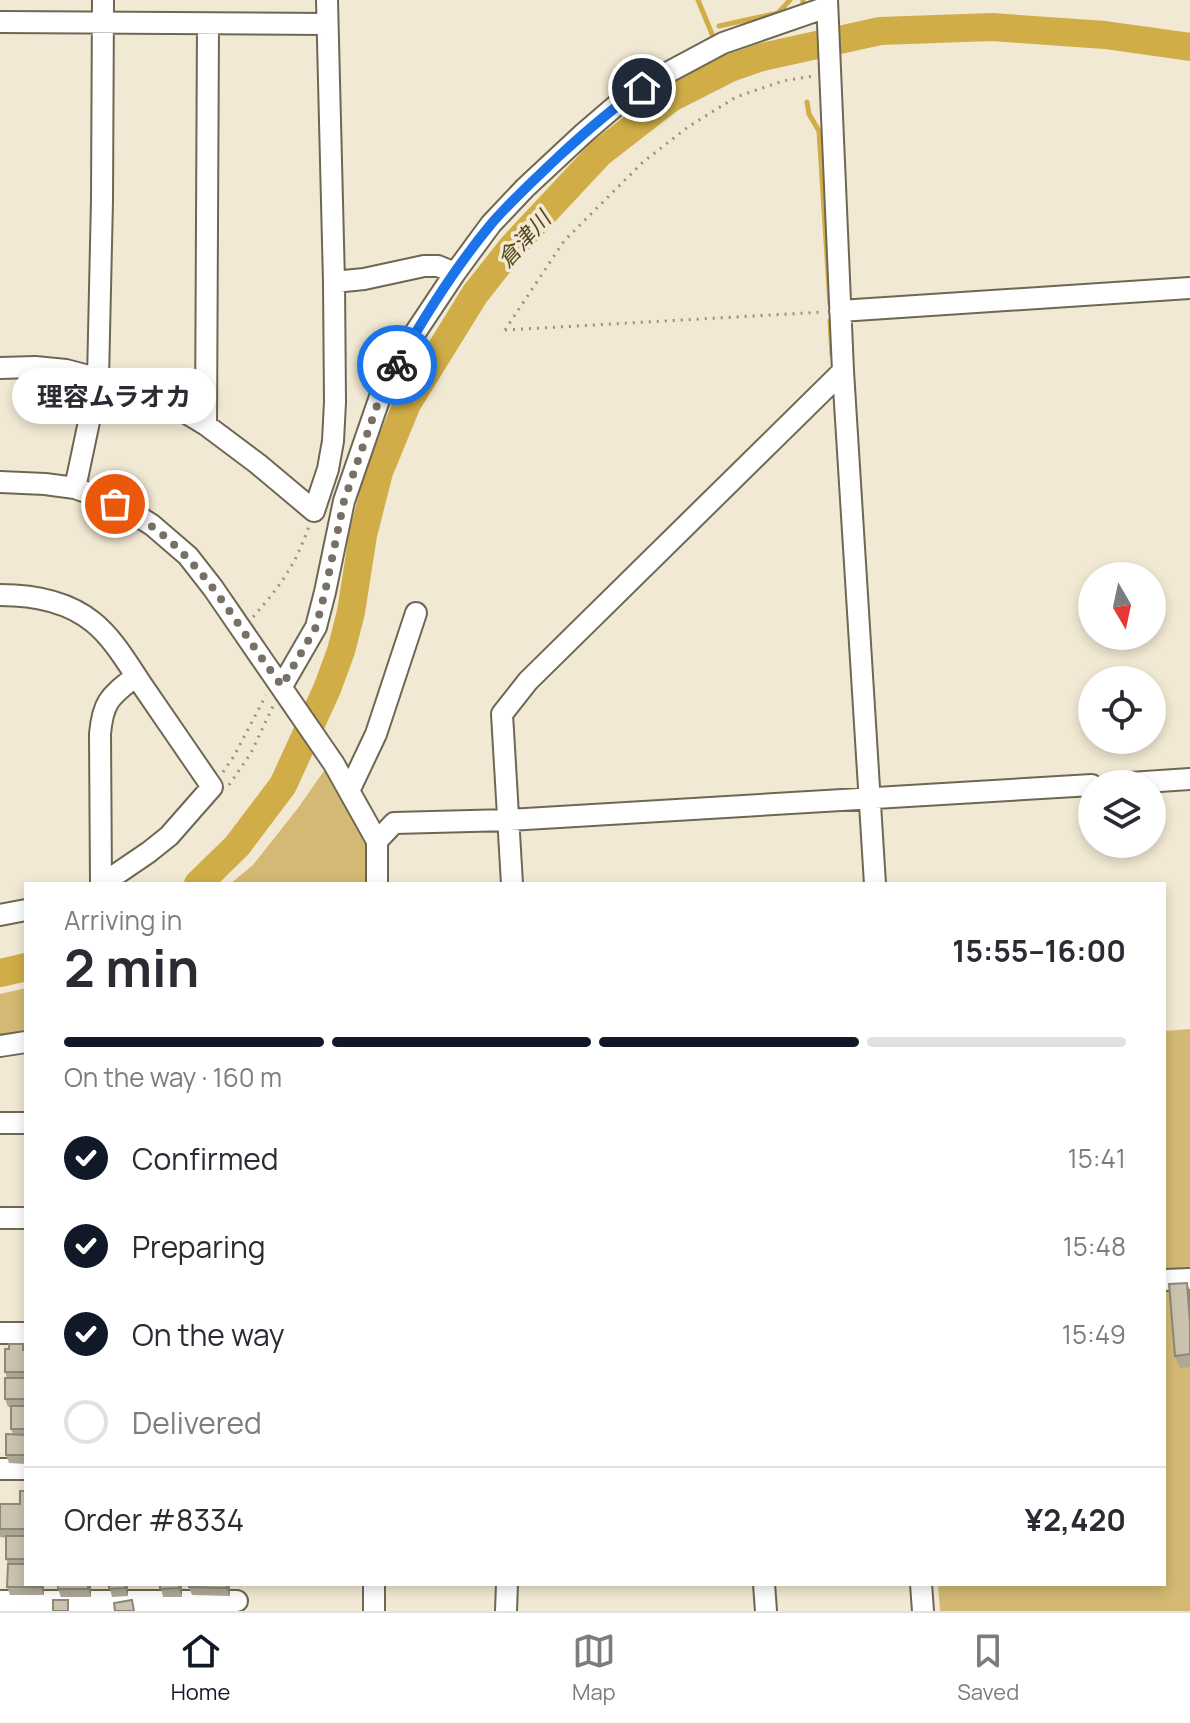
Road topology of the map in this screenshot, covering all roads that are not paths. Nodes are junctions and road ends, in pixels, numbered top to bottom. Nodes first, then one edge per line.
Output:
1 (103, 0) edge
2 (327, 0) edge
3 (828, 8) edge
4 (0, 22) edge
5 (103, 23) junction
6 (208, 24) junction
7 (327, 24) junction
8 (455, 273) junction
9 (334, 282) junction
10 (1190, 288) edge
11 (840, 311) junction
12 (0, 368) edge
13 (843, 371) junction
14 (98, 379) junction
15 (206, 425) junction
16 (0, 482) edge
17 (75, 488) junction
18 (0, 595) edge
19 (416, 613) dead end
20 (136, 676) junction
21 (282, 687) junction
22 (1190, 779) edge
23 (1166, 781) edge
24 (1078, 786) edge
25 (349, 791) junction
26 (869, 800) junction
27 (509, 820) junction
28 (377, 841) junction
29 (101, 882) edge
30 (104, 882) edge
31 (377, 882) edge
32 (512, 882) edge
33 (875, 882) edge
34 (24, 910) edge
35 (0, 915) edge
36 (24, 1042) edge
37 (0, 1046) edge
38 (0, 1123) edge
39 (24, 1123) edge
40 (0, 1218) edge
41 (24, 1218) edge
42 (1190, 1279) edge
43 (1166, 1280) edge
44 (0, 1333) edge
45 (24, 1333) edge
46 (0, 1469) edge
47 (24, 1469) edge
48 (374, 1586) edge
49 (507, 1586) edge
50 (764, 1586) edge
51 (921, 1586) edge
52 (237, 1599) edge
53 (0, 1601) edge
54 (374, 1611) edge
55 (506, 1611) edge
56 (766, 1611) edge
57 (923, 1611) edge

1 - 5 street
2 - 7 street
3 - 8 street
3 - 11 street
4 - 5 street
5 - 6 street
5 - 14 street
6 - 7 street
6 - 15 street
7 - 9 street
8 - 9 street
8 - 21 street
9 - 15 street
10 - 11 street
11 - 13 street
12 - 14 street
13 - 26 street
13 - 27 street
14 - 15 street
14 - 17 street
16 - 17 street
17 - 21 street
18 - 20 street
19 - 25 street
20 - 29 street
20 - 30 street
21 - 25 street
22 - 23 street
24 - 26 street
25 - 28 street
26 - 27 street
26 - 33 street
27 - 28 street
27 - 32 street
28 - 31 street
34 - 35 street
36 - 37 street
38 - 39 street
40 - 41 street
42 - 43 street
44 - 45 street
46 - 47 street
48 - 54 street
49 - 55 street
50 - 56 street
51 - 57 street
52 - 53 street

